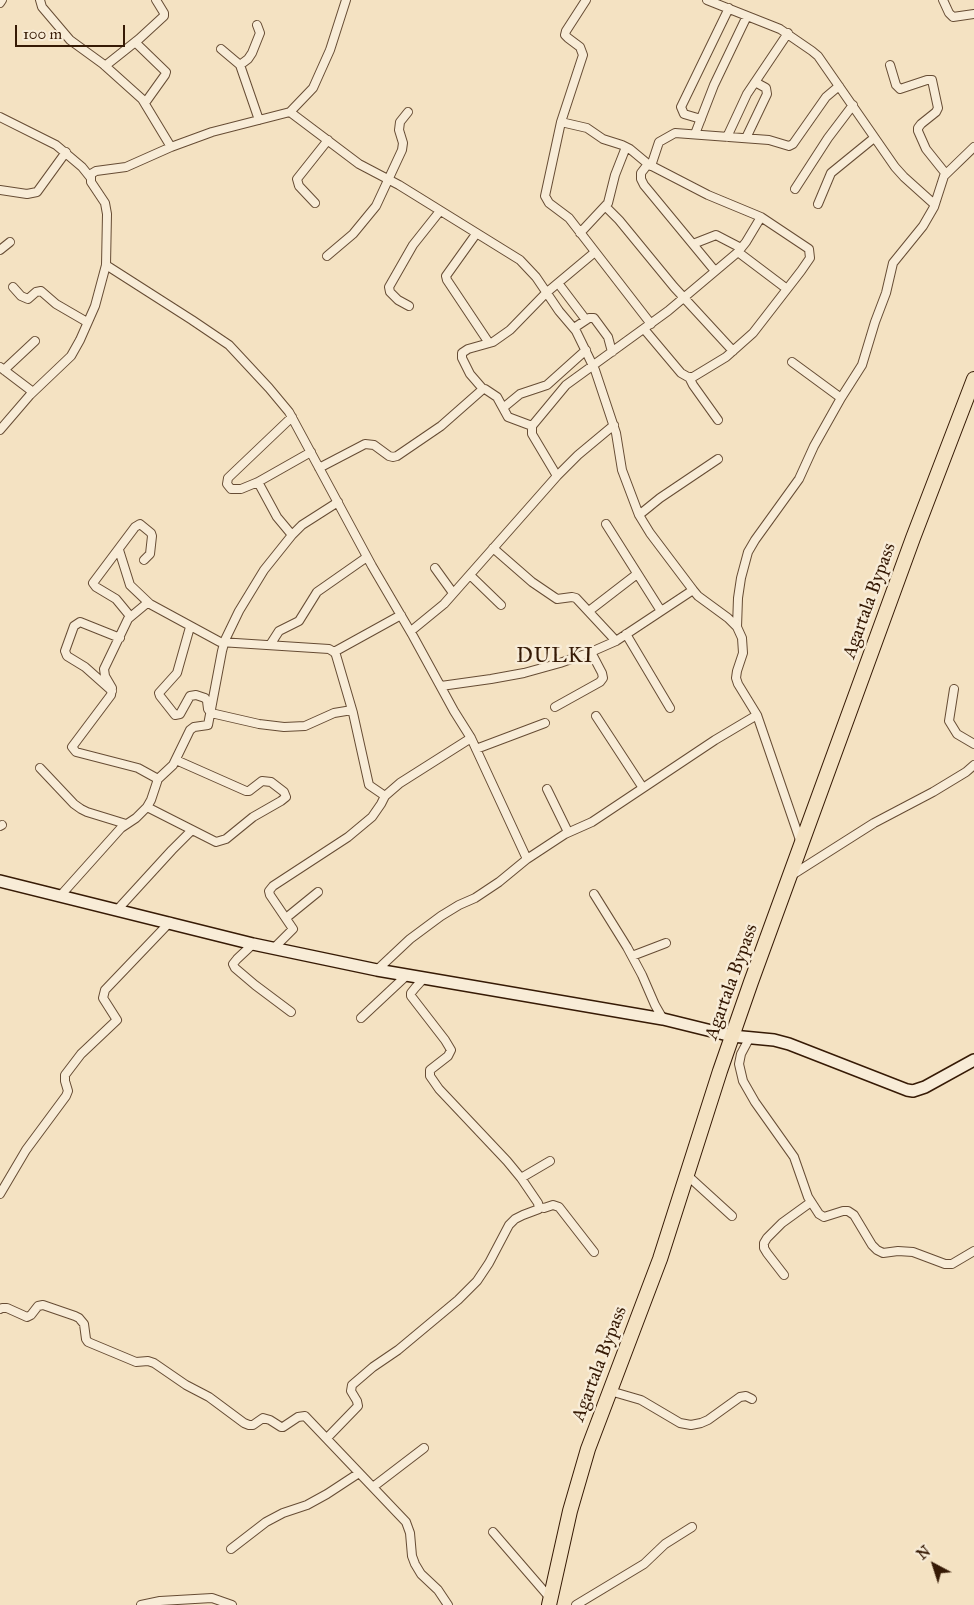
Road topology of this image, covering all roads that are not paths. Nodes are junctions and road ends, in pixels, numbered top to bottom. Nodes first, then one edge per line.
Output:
1 (40, 0) edge
2 (156, 0) edge
3 (346, 0) edge
4 (586, 0) edge
5 (707, 0) edge
6 (943, 0) edge
7 (729, 8) junction
8 (974, 14) edge
9 (748, 16) junction
10 (257, 25) dead end
11 (788, 33) junction
12 (135, 42) junction
13 (220, 49) dead end
14 (240, 65) junction
15 (890, 65) dead end
16 (105, 66) junction
17 (755, 82) junction
18 (839, 86) junction
19 (145, 103) junction
20 (852, 105) junction
21 (290, 112) junction
22 (408, 112) dead end
23 (0, 117) edge
24 (701, 119) junction
25 (259, 120) junction
26 (561, 122) junction
27 (695, 134) junction
28 (726, 137) junction
29 (746, 138) junction
30 (874, 138) junction
31 (328, 140) junction
32 (171, 147) junction
33 (626, 147) junction
34 (974, 147) edge
35 (66, 152) junction
36 (649, 165) junction
37 (946, 174) junction
38 (90, 177) junction
39 (389, 180) junction
40 (795, 189) dead end
41 (0, 190) edge
42 (315, 203) dead end
43 (818, 204) dead end
44 (934, 204) junction
45 (606, 207) junction
46 (440, 211) junction
47 (761, 217) junction
48 (580, 232) junction
49 (476, 234) junction
50 (10, 242) dead end
51 (693, 244) junction
52 (0, 250) edge
53 (740, 250) junction
54 (596, 252) junction
55 (327, 256) dead end
56 (106, 265) junction
57 (716, 271) junction
58 (558, 283) junction
59 (13, 287) dead end
60 (787, 289) junction
61 (546, 293) junction
62 (685, 298) junction
63 (409, 306) dead end
64 (586, 320) junction
65 (87, 322) junction
66 (651, 324) junction
67 (574, 328) junction
68 (644, 329) junction
69 (35, 341) dead end
70 (489, 343) junction
71 (586, 350) junction
72 (733, 351) junction
73 (612, 352) junction
74 (792, 362) dead end
75 (593, 365) junction
76 (2, 369) edge
77 (689, 378) junction
78 (974, 379) edge
79 (483, 389) junction
80 (33, 392) junction
81 (841, 398) junction
82 (503, 408) junction
83 (292, 416) junction
84 (718, 420) dead end
85 (614, 425) junction
86 (532, 426) junction
87 (0, 430) edge
88 (311, 452) junction
89 (718, 459) dead end
90 (320, 468) junction
91 (557, 476) junction
92 (258, 482) junction
93 (338, 502) junction
94 (639, 514) junction
95 (606, 524) dead end
96 (292, 535) junction
97 (493, 548) junction
98 (119, 550) junction
99 (367, 557) junction
100 (144, 560) dead end
101 (434, 568) dead end
102 (470, 574) junction
103 (637, 574) junction
104 (693, 590) junction
105 (454, 593) junction
106 (150, 604) junction
107 (501, 605) dead end
108 (589, 611) junction
109 (660, 612) junction
110 (130, 616) junction
111 (402, 616) junction
112 (190, 626) junction
113 (737, 627) junction
114 (411, 631) junction
115 (626, 634) junction
116 (120, 638) junction
117 (616, 641) junction
118 (224, 643) junction
119 (270, 645) junction
120 (334, 652) junction
121 (591, 652) junction
122 (441, 686) junction
123 (954, 689) dead end
124 (112, 691) junction
125 (555, 707) dead end
126 (670, 708) dead end
127 (352, 710) junction
128 (211, 713) junction
129 (758, 715) junction
130 (596, 716) dead end
131 (545, 723) dead end
132 (471, 738) junction
133 (974, 744) edge
134 (476, 749) junction
135 (176, 760) junction
136 (974, 765) edge
137 (40, 768) dead end
138 (158, 779) junction
139 (643, 788) junction
140 (547, 789) dead end
141 (385, 796) junction
142 (147, 807) junction
143 (126, 824) junction
144 (192, 830) junction
145 (568, 832) junction
146 (802, 844) junction
147 (528, 859) junction
148 (790, 876) junction
149 (0, 881) edge
150 (318, 892) dead end
151 (594, 894) dead end
152 (60, 895) junction
153 (118, 909) junction
154 (286, 918) junction
155 (170, 922) junction
156 (666, 943) dead end
157 (252, 944) junction
158 (274, 948) junction
159 (632, 956) junction
160 (378, 970) junction
161 (407, 975) junction
162 (424, 978) junction
163 (291, 1012) dead end
164 (361, 1018) dead end
165 (663, 1019) junction
166 (732, 1036) junction
167 (750, 1037) junction
168 (974, 1060) edge
169 (550, 1161) dead end
170 (687, 1175) junction
171 (521, 1178) junction
172 (0, 1194) edge
173 (810, 1202) junction
174 (540, 1207) junction
175 (732, 1216) dead end
176 (974, 1251) edge
177 (594, 1252) dead end
178 (784, 1275) dead end
179 (0, 1310) edge
180 (610, 1391) junction
181 (752, 1398) dead end
182 (327, 1438) junction
183 (424, 1448) dead end
184 (359, 1473) junction
185 (374, 1487) junction
186 (692, 1527) dead end
187 (493, 1532) dead end
188 (231, 1549) dead end
189 (550, 1601) edge
190 (141, 1605) edge
191 (232, 1605) edge
192 (448, 1605) edge
193 (576, 1605) edge

1 - 16 street
2 - 12 street
3 - 21 street
4 - 26 street
5 - 7 street
6 - 8 street
7 - 9 street
7 - 24 street
9 - 11 street
9 - 24 street
10 - 14 street
11 - 17 street
11 - 18 street
12 - 16 street
12 - 19 street
13 - 14 street
14 - 25 street
15 - 37 street
16 - 19 street
17 - 28 street
17 - 29 street
18 - 20 street
18 - 29 street
19 - 32 street
20 - 30 street
20 - 40 street
21 - 25 street
21 - 31 street
22 - 39 street
23 - 35 street
24 - 27 street
25 - 32 street
26 - 33 street
26 - 48 street
27 - 28 street
27 - 36 street
28 - 29 street
30 - 43 street
30 - 44 street
31 - 39 street
31 - 42 street
32 - 38 street
33 - 36 street
33 - 45 street
34 - 37 street
35 - 38 street
35 - 41 street
36 - 47 street
36 - 51 street
37 - 44 street
38 - 56 street
39 - 46 street
39 - 55 street
44 - 81 street
45 - 48 street
45 - 62 street
46 - 49 street
46 - 63 street
47 - 53 street
47 - 60 street
48 - 54 street
49 - 61 street
49 - 70 street
50 - 52 street
51 - 53 street
51 - 57 street
53 - 57 street
53 - 60 street
54 - 58 street
54 - 66 street
56 - 65 street
56 - 83 street
57 - 62 street
58 - 61 street
58 - 64 street
59 - 65 street
60 - 72 street
61 - 67 street
61 - 70 street
62 - 66 street
62 - 72 street
64 - 67 street
64 - 73 street
65 - 80 street
66 - 68 street
67 - 71 street
68 - 73 street
68 - 77 street
69 - 76 street
70 - 79 street
71 - 75 street
71 - 82 street
72 - 77 street
73 - 75 street
74 - 81 street
75 - 85 street
75 - 86 street
76 - 80 street
77 - 84 street
78 - 146 highway, Agartala Bypass
79 - 82 street
79 - 90 street
80 - 87 street
81 - 113 street
82 - 86 street
83 - 88 street
83 - 92 street
85 - 91 street
85 - 94 street
86 - 91 street
88 - 90 street
88 - 92 street
89 - 94 street
90 - 93 street
91 - 97 street
92 - 96 street
93 - 96 street
93 - 99 street
94 - 104 street
95 - 103 street
96 - 118 street
97 - 102 street
97 - 108 street
98 - 100 street
98 - 106 street
98 - 110 street
99 - 111 street
99 - 119 street
101 - 105 street
102 - 105 street
102 - 107 street
103 - 108 street
103 - 109 street
104 - 109 street
104 - 113 street
105 - 114 street
106 - 110 street
106 - 112 street
108 - 117 street
109 - 115 street
110 - 116 street
111 - 114 street
111 - 120 street
112 - 118 street
112 - 128 street
113 - 129 street
114 - 122 street
115 - 117 street
115 - 126 street
116 - 124 street
116 - 124 street
117 - 121 street
118 - 119 street
118 - 128 street
119 - 120 street
120 - 127 street
121 - 122 street
121 - 125 street
122 - 132 street
123 - 133 street
124 - 138 street
127 - 128 street
127 - 141 street
128 - 135 street
129 - 139 street
129 - 146 street
130 - 139 street
131 - 134 street
132 - 134 street
132 - 141 street
134 - 147 street
135 - 138 street
135 - 144 street
136 - 148 street
137 - 143 street
138 - 142 street
139 - 145 street
140 - 145 street
141 - 154 street
142 - 143 street
142 - 144 street
143 - 152 street
144 - 153 street
145 - 147 street
146 - 148 highway, Agartala Bypass
147 - 160 street
148 - 166 highway, Agartala Bypass
149 - 152 street
150 - 154 street
151 - 159 street
152 - 153 street
153 - 155 street
154 - 158 street
155 - 157 street
155 - 172 street
156 - 159 street
157 - 158 street
157 - 163 street
158 - 160 street
159 - 165 street
160 - 161 street
161 - 162 street
161 - 164 street
162 - 165 street
162 - 171 street
165 - 166 street
166 - 167 street
166 - 170 highway, Agartala Bypass
167 - 168 street
167 - 173 street
169 - 171 street
170 - 175 street
170 - 180 highway, Agartala Bypass
171 - 174 street
173 - 176 street
173 - 178 street
174 - 177 street
174 - 182 street
179 - 182 street
180 - 181 street
180 - 189 highway, Agartala Bypass
182 - 184 street
183 - 185 street
184 - 185 street
184 - 188 street
185 - 192 street
186 - 193 street
187 - 189 street
190 - 191 street

